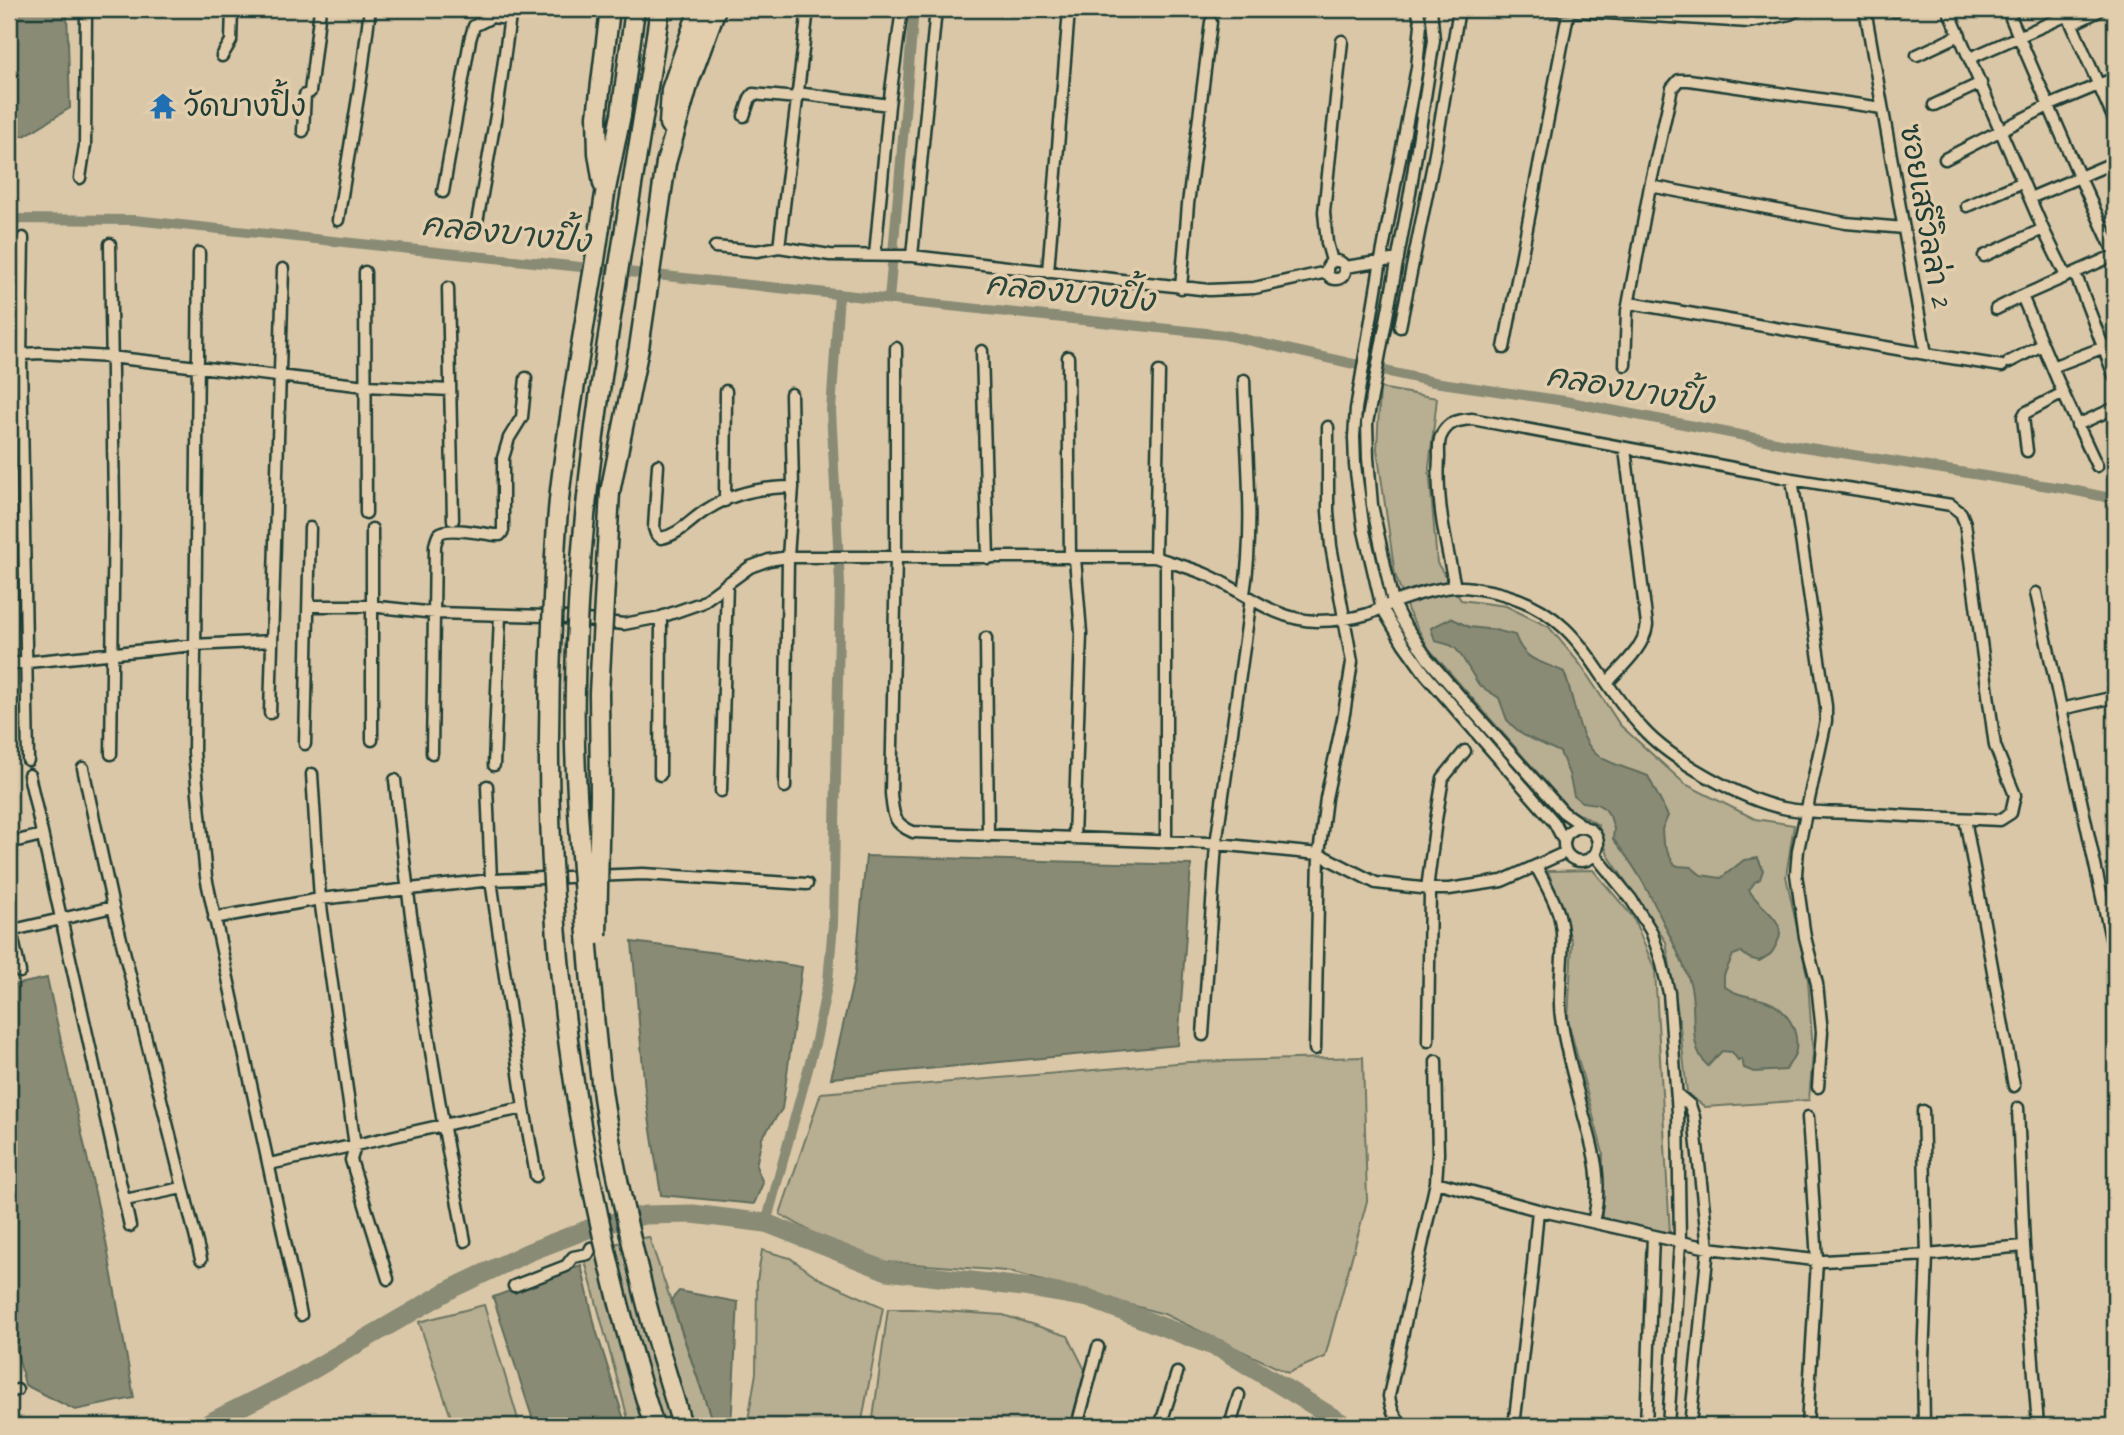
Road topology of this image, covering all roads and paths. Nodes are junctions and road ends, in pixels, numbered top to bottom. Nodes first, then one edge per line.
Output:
1 (86, 9) edge
2 (232, 9) edge
3 (320, 9) edge
4 (370, 9) edge
5 (610, 9) edge
6 (635, 9) edge
7 (660, 9) edge
8 (699, 9) edge
9 (716, 9) edge
10 (808, 9) edge
11 (902, 9) edge
12 (936, 9) edge
13 (1417, 9) edge
14 (1431, 9) edge
15 (1459, 9) edge
16 (1544, 9) edge
17 (1569, 9) edge
18 (1799, 9) edge
19 (1865, 9) edge
20 (1948, 9) edge
21 (2007, 9) edge
22 (1069, 10) edge
23 (2097, 12) dead end
24 (492, 13) edge
25 (510, 14) edge
26 (1690, 14) edge
27 (2069, 16) edge
28 (1211, 22) dead end
29 (1960, 36) junction
30 (2019, 36) junction
31 (1342, 41) dead end
32 (1917, 55) dead end
33 (222, 57) dead end
34 (1970, 58) junction
35 (2115, 78) edge
36 (1981, 83) junction
37 (2098, 85) junction
38 (797, 96) junction
39 (889, 105) junction
40 (1934, 106) dead end
41 (2048, 106) junction
42 (1882, 108) junction
43 (744, 116) dead end
44 (2115, 122) edge
45 (2001, 129) junction
46 (303, 131) dead end
47 (1945, 159) dead end
48 (2115, 162) edge
49 (666, 163) junction
50 (80, 178) dead end
51 (2080, 178) junction
52 (2023, 182) junction
53 (1650, 186) junction
54 (443, 192) dead end
55 (605, 194) junction
56 (2030, 198) junction
57 (1967, 206) dead end
58 (338, 220) dead end
59 (476, 228) dead end
60 (1904, 228) junction
61 (2043, 229) junction
62 (23, 238) dead end
63 (110, 244) dead end
64 (715, 247) dead end
65 (779, 247) junction
66 (199, 253) dead end
67 (2115, 255) edge
68 (878, 256) junction
69 (908, 256) junction
70 (1984, 256) dead end
71 (1398, 259) junction
72 (1381, 260) junction
73 (1332, 261) junction
74 (1345, 267) junction
75 (282, 269) dead end
76 (365, 272) dead end
77 (1048, 272) junction
78 (1327, 272) junction
79 (2071, 274) junction
80 (448, 288) dead end
81 (1181, 288) junction
82 (2022, 296) junction
83 (1629, 303) junction
84 (1997, 309) dead end
85 (1400, 327) dead end
86 (2115, 343) edge
87 (2042, 345) junction
88 (896, 348) dead end
89 (1504, 348) dead end
90 (2103, 349) junction
91 (982, 351) dead end
92 (21, 354) junction
93 (1926, 354) junction
94 (9, 355) edge
95 (110, 357) junction
96 (1068, 357) dead end
97 (1625, 365) dead end
98 (199, 367) junction
99 (2052, 368) junction
100 (1159, 372) dead end
101 (278, 376) junction
102 (526, 378) dead end
103 (2115, 378) edge
104 (1244, 380) dead end
105 (366, 386) junction
106 (450, 390) junction
107 (726, 391) dead end
108 (2063, 393) junction
109 (791, 394) dead end
110 (2115, 408) edge
111 (2077, 425) junction
112 (1328, 426) dead end
113 (1625, 449) junction
114 (2027, 451) dead end
115 (658, 465) dead end
116 (2097, 466) dead end
117 (1792, 480) junction
118 (793, 487) junction
119 (724, 501) junction
120 (366, 513) dead end
121 (453, 520) dead end
122 (310, 528) dead end
123 (372, 529) dead end
124 (788, 557) junction
125 (896, 557) junction
126 (1155, 557) junction
127 (988, 558) junction
128 (1073, 558) junction
129 (1166, 561) junction
130 (727, 583) junction
131 (1455, 587) junction
132 (2036, 593) dead end
133 (1248, 596) junction
134 (1393, 603) junction
135 (309, 606) junction
136 (370, 606) junction
137 (1382, 608) junction
138 (435, 613) junction
139 (500, 614) junction
140 (661, 617) junction
141 (1345, 619) junction
142 (986, 638) dead end
143 (272, 641) junction
144 (194, 645) junction
145 (111, 653) junction
146 (27, 663) junction
147 (9, 664) edge
148 (1607, 683) junction
149 (2115, 697) edge
150 (2061, 709) junction
151 (270, 713) dead end
152 (372, 740) dead end
153 (305, 744) dead end
154 (1465, 751) dead end
155 (111, 754) dead end
156 (432, 754) dead end
157 (28, 760) dead end
158 (494, 765) dead end
159 (83, 768) dead end
160 (312, 774) dead end
161 (29, 775) dead end
162 (660, 775) dead end
163 (396, 780) dead end
164 (486, 786) dead end
165 (785, 787) dead end
166 (720, 791) dead end
167 (1807, 811) junction
168 (1965, 819) junction
169 (1583, 826) junction
170 (42, 835) junction
171 (988, 836) junction
172 (1074, 839) junction
173 (1564, 841) junction
174 (9, 842) edge
175 (1166, 842) junction
176 (1216, 844) junction
177 (1566, 852) junction
178 (1319, 854) junction
179 (1595, 855) junction
180 (1536, 866) junction
181 (491, 880) junction
182 (807, 884) dead end
183 (407, 888) junction
184 (1429, 889) junction
185 (320, 899) junction
186 (113, 907) junction
187 (214, 918) junction
188 (61, 920) junction
189 (10, 931) edge
190 (2115, 953) edge
191 (20, 972) dead end
192 (591, 992) junction
193 (1203, 1035) dead end
194 (1428, 1041) dead end
195 (1315, 1049) dead end
196 (1436, 1061) dead end
197 (2014, 1086) dead end
198 (1818, 1087) dead end
199 (1677, 1094) junction
200 (524, 1108) junction
201 (2018, 1108) dead end
202 (1923, 1111) dead end
203 (1808, 1117) dead end
204 (442, 1124) junction
205 (355, 1146) junction
206 (269, 1164) junction
207 (536, 1176) dead end
208 (1436, 1182) junction
209 (182, 1188) junction
210 (125, 1200) junction
211 (1538, 1210) junction
212 (1593, 1222) junction
213 (130, 1226) dead end
214 (1653, 1236) junction
215 (465, 1241) dead end
216 (1680, 1242) junction
217 (604, 1246) junction
218 (2024, 1246) junction
219 (1708, 1248) junction
220 (1927, 1255) junction
221 (201, 1259) dead end
222 (1817, 1261) junction
223 (388, 1279) dead end
224 (514, 1286) dead end
225 (301, 1315) dead end
226 (1098, 1347) dead end
227 (1177, 1373) dead end
228 (1239, 1395) dead end
229 (654, 1426) edge
230 (682, 1426) edge
231 (1077, 1426) edge
232 (1160, 1426) edge
233 (1230, 1426) edge
234 (1405, 1426) edge
235 (1514, 1426) edge
236 (1646, 1426) edge
237 (1668, 1426) edge
238 (1690, 1426) edge
239 (1808, 1426) edge
240 (1924, 1426) edge
241 (2038, 1426) edge

1 - 50 street
2 - 33 street
3 - 46 street
4 - 58 street
5 - 55 highway
6 - 55 highway
7 - 192 highway, bridge
8 - 49 highway
9 - 49 highway
10 - 38 street
11 - 39 street
12 - 69 street
13 - 72 street
14 - 71 street
15 - 85 street
16 - 17 street
17 - 26 street
17 - 89 street
18 - 26 street
19 - 42 street, ซอยเสรีวิลล่า 2
20 - 29 street
21 - 30 street
22 - 77 street
23 - 27 street
24 - 25 street
24 - 54 street
25 - 59 street
27 - 30 street
27 - 37 street
28 - 81 street
29 - 32 street
29 - 34 street
30 - 34 street
30 - 41 street
31 - 73 street
34 - 36 street
35 - 37 street
36 - 40 street
36 - 45 street
37 - 41 street
37 - 44 street
38 - 39 street
38 - 43 street
38 - 65 street
39 - 68 street
41 - 45 street
41 - 51 street
42 - 53 street
42 - 60 street, ซอยเสรีวิลล่า 2
45 - 47 street
45 - 52 street
48 - 51 street
49 - 192 highway, bridge
51 - 56 street
51 - 67 street
52 - 56 street
52 - 57 street
53 - 60 street
53 - 83 street
55 - 217 highway, bridge
56 - 61 street
60 - 93 street, ซอยเสรีวิลล่า 2
61 - 70 street
61 - 79 street
62 - 92 street
63 - 95 street
64 - 65 street
65 - 68 street
66 - 98 street
67 - 79 street
68 - 69 street
69 - 77 street
71 - 72 street
71 - 134 street
72 - 74 street
72 - 137 street
73 - 74 street
73 - 78 street
74 - 78 street
75 - 101 street
76 - 105 street
77 - 81 street
78 - 81 street
79 - 82 street
79 - 90 street
80 - 106 street
82 - 84 street
82 - 87 street
83 - 93 street
83 - 97 street
86 - 90 street
87 - 93 street
87 - 99 street
88 - 125 street
90 - 99 street
90 - 103 street
91 - 127 street
92 - 94 street
92 - 95 street
92 - 146 street
95 - 98 street
95 - 145 street
96 - 128 street
98 - 101 street
98 - 144 street
99 - 108 street
100 - 126 street
101 - 105 street
101 - 143 street
102 - 138 street
104 - 133 street
105 - 106 street
105 - 120 street
106 - 121 street
107 - 119 street
108 - 111 street
108 - 114 street
109 - 118 street
110 - 111 street
111 - 116 street
112 - 141 street
113 - 117 street
113 - 131 street
113 - 148 street
115 - 119 street
117 - 167 street
117 - 168 street
118 - 119 street
118 - 124 street
122 - 135 street
123 - 136 street
124 - 125 street
124 - 130 street
124 - 165 street
125 - 127 street
125 - 171 street
126 - 128 street
126 - 129 street
127 - 128 street
128 - 172 street
129 - 133 street
129 - 175 street
130 - 140 street
130 - 166 street
131 - 134 street
131 - 148 street
132 - 150 street
133 - 141 street
133 - 176 street
134 - 137 street
134 - 169 street
135 - 136 street
135 - 153 street
136 - 138 street
136 - 152 street
137 - 141 street
137 - 173 street
138 - 139 street
138 - 156 street
139 - 140 street
139 - 158 street
140 - 162 street
141 - 178 street
142 - 171 street
143 - 144 street
143 - 151 street
144 - 145 street
144 - 187 street
145 - 146 street
145 - 155 street
146 - 147 street
146 - 157 street
148 - 167 street
149 - 150 street
150 - 190 street
154 - 184 street
159 - 186 street
160 - 185 street
161 - 170 street
163 - 183 street
164 - 181 street
167 - 168 street
167 - 198 street
168 - 197 street
169 - 173 street
169 - 179 street
170 - 174 street
170 - 188 street
171 - 172 street
172 - 175 street
173 - 177 street
175 - 176 street
176 - 178 street
176 - 193 street
177 - 179 street
177 - 180 street
178 - 184 street
178 - 195 street
179 - 199 street
180 - 184 street
180 - 212 street
181 - 182 street
181 - 183 street
181 - 200 street
183 - 185 street
183 - 204 street
184 - 194 street
185 - 187 street
185 - 205 street
186 - 188 street
186 - 209 street
187 - 206 street
188 - 189 street
188 - 210 street
189 - 191 street
192 - 230 highway, bridge
196 - 208 street
199 - 216 street
199 - 219 street
200 - 204 street
200 - 207 street
201 - 218 street
202 - 220 street
203 - 222 street
204 - 205 street
204 - 215 street
205 - 206 street
205 - 223 street
206 - 225 street
208 - 211 street
208 - 234 street
209 - 210 street
209 - 221 street
210 - 213 street
211 - 212 street
211 - 235 street
212 - 214 street
214 - 216 street
214 - 236 street
216 - 219 street
216 - 237 street
217 - 224 street
217 - 229 highway, bridge
218 - 220 street
218 - 241 street
219 - 222 street
219 - 238 street
220 - 222 street
220 - 240 street
222 - 239 street
226 - 231 street
227 - 232 street
228 - 233 street

